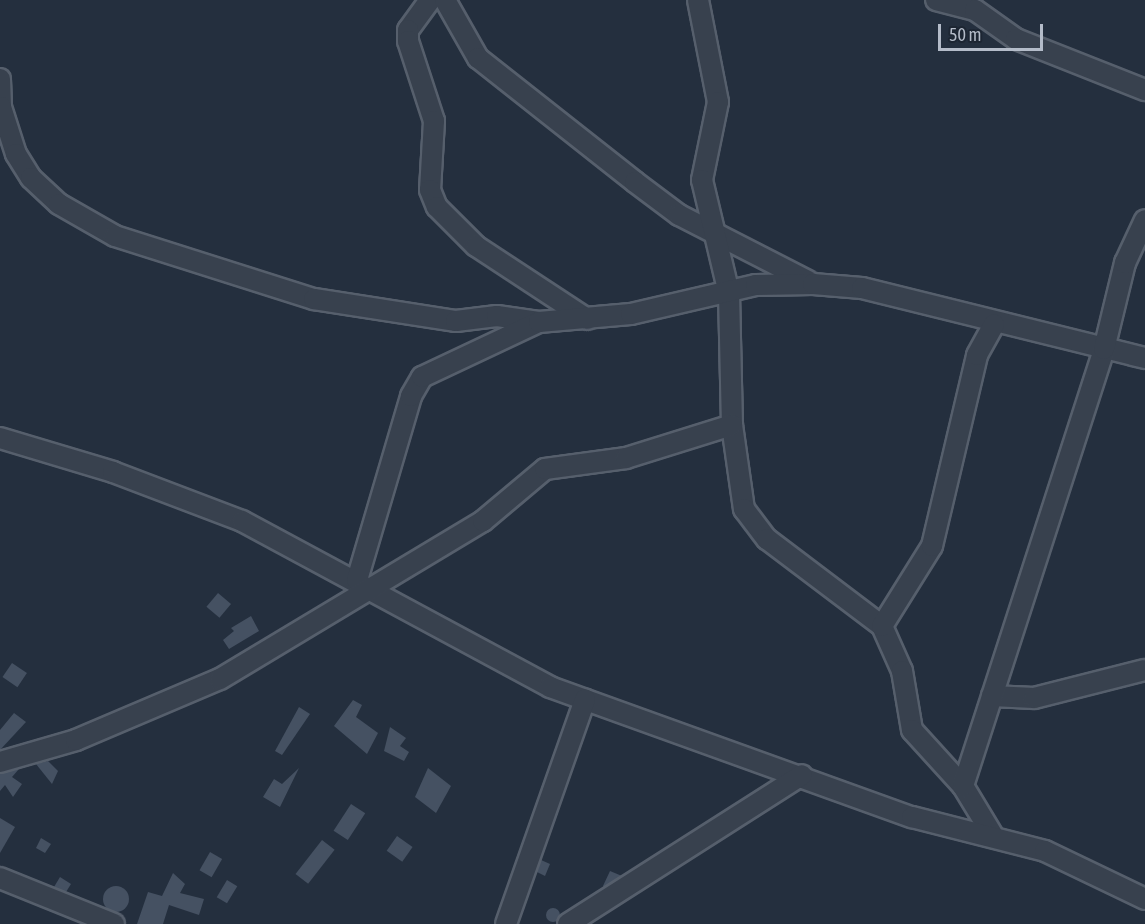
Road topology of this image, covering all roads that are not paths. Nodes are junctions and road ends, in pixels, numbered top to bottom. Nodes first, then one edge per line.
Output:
1 (430, 0) edge
2 (445, 0) edge
3 (698, 0) edge
4 (936, 0) edge
5 (0, 79) edge
6 (1145, 90) edge
7 (1145, 220) edge
8 (717, 235) junction
9 (813, 284) junction
10 (729, 292) junction
11 (587, 319) junction
12 (539, 322) junction
13 (994, 324) junction
14 (1104, 350) junction
15 (1145, 358) edge
16 (732, 425) junction
17 (0, 438) edge
18 (362, 584) junction
19 (882, 626) junction
20 (1145, 670) edge
21 (992, 696) junction
22 (585, 700) junction
23 (0, 762) edge
24 (802, 775) junction
25 (963, 786) junction
26 (992, 834) junction
27 (0, 878) edge
28 (1145, 899) edge
29 (114, 924) edge
30 (506, 924) edge
31 (568, 924) edge

1 - 11 street
2 - 8 street
3 - 8 street
4 - 6 street
5 - 12 street
7 - 14 street
8 - 9 street
8 - 10 street
9 - 10 street
9 - 13 street
10 - 11 street
10 - 16 street
11 - 12 street
12 - 18 street
13 - 14 street
13 - 19 street
14 - 15 street
14 - 21 street
16 - 18 street
16 - 19 street
17 - 18 street
18 - 22 street
18 - 23 street
19 - 25 street
20 - 21 street
21 - 25 street
22 - 24 street
22 - 30 street
24 - 26 street
24 - 31 street
25 - 26 street
26 - 28 street
27 - 29 street

